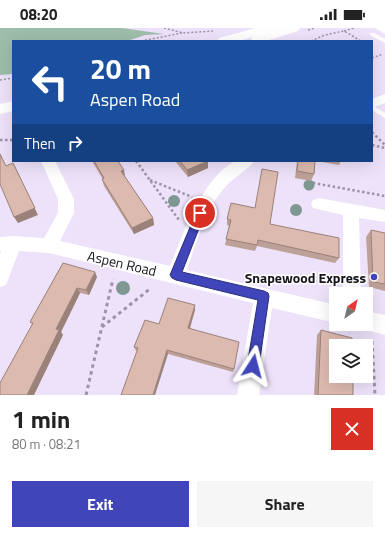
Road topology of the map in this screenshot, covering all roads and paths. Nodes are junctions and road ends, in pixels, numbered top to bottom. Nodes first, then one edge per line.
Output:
1 (164, 28) edge
2 (271, 28) edge
3 (293, 28) edge
4 (354, 28) edge
5 (376, 31) edge
6 (344, 32) junction
7 (182, 33) junction
8 (220, 36) edge
9 (385, 38) edge
10 (146, 40) edge
11 (253, 40) edge
12 (313, 40) edge
13 (359, 40) edge
14 (383, 54) dead end
15 (373, 58) edge
16 (12, 78) edge
17 (0, 80) edge
18 (385, 98) edge
19 (373, 104) edge
20 (12, 106) edge
21 (373, 108) edge
22 (0, 109) edge
23 (385, 116) edge
24 (373, 133) edge
25 (0, 140) edge
26 (12, 140) edge
27 (373, 145) edge
28 (385, 146) edge
29 (51, 162) edge
30 (137, 162) edge
31 (245, 162) edge
32 (150, 180) junction
33 (308, 182) edge
34 (385, 196) edge
35 (205, 202) junction
36 (319, 204) dead end
37 (351, 210) junction
38 (385, 216) edge
39 (190, 235) junction
40 (7, 243) edge
41 (49, 246) junction
42 (117, 261) junction
43 (172, 274) junction
44 (0, 278) edge
45 (352, 287) edge
46 (264, 296) junction
47 (329, 312) edge
48 (374, 323) edge
49 (101, 328) junction
50 (86, 395) edge
51 (248, 395) edge
52 (375, 395) edge

1 - 7 path
2 - 8 main road
3 - 11 main road
4 - 6 path
5 - 9 street
6 - 12 path
6 - 13 path
7 - 8 path
7 - 10 path
14 - 15 path
16 - 17 path
18 - 19 street
20 - 22 main road
21 - 23 lane
24 - 28 path
25 - 26 path
27 - 28 path
29 - 41 street
30 - 32 path
31 - 35 street
32 - 35 path
32 - 39 path
33 - 34 path
35 - 39 street
36 - 37 street
37 - 38 street
37 - 45 street
39 - 43 street
40 - 41 street, Aspen Road
40 - 44 street
41 - 42 street, Aspen Road
42 - 43 street, Aspen Road
42 - 49 path
43 - 46 street, Aspen Road
43 - 49 path
46 - 47 street, Aspen Road
46 - 51 street
48 - 52 path
49 - 50 path

